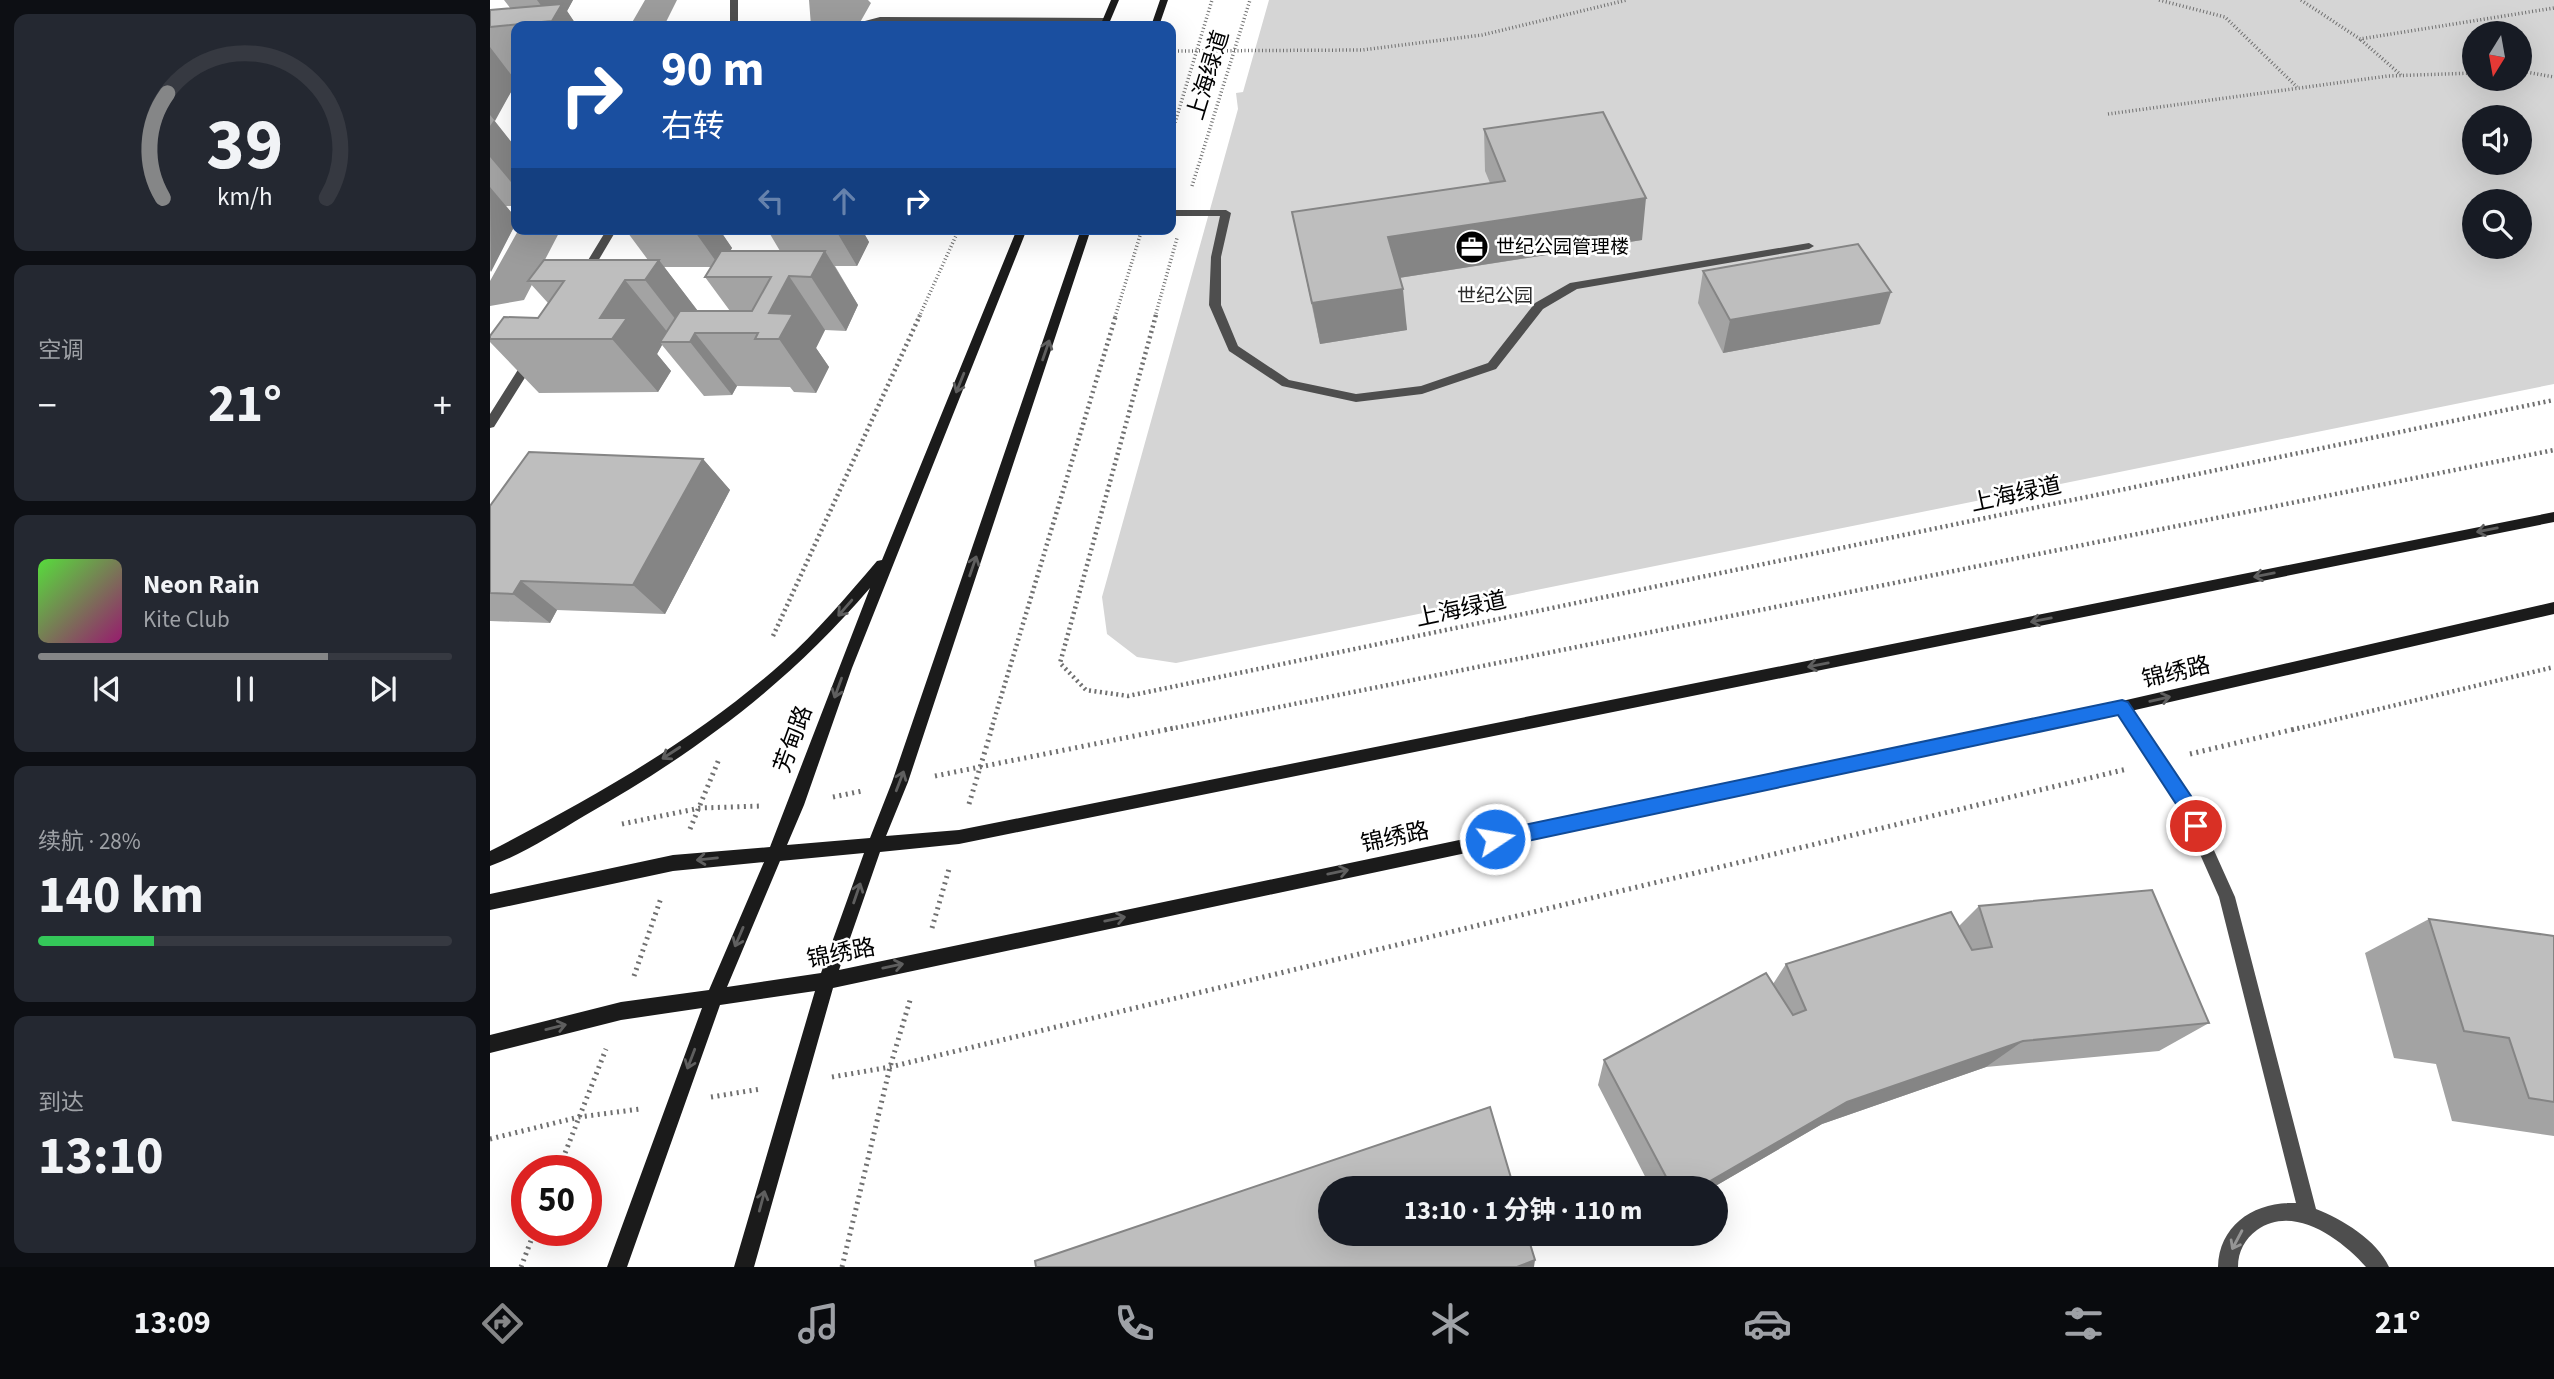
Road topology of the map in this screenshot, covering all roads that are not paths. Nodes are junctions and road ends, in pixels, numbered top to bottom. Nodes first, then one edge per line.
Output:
1 (734, 0) edge
2 (1115, 0) edge
3 (1164, 0) edge
4 (734, 21) edge
5 (875, 21) edge
6 (955, 21) edge
7 (1106, 21) edge
8 (1157, 21) edge
9 (1176, 213) edge
10 (608, 235) edge
11 (1020, 235) edge
12 (1084, 235) edge
13 (1809, 246) dead end
14 (576, 286) edge
15 (540, 344) edge
16 (490, 424) edge
17 (2554, 517) edge
18 (890, 556) junction
19 (2554, 608) edge
20 (2122, 707) junction
21 (874, 844) junction
22 (775, 852) junction
23 (490, 859) edge
24 (490, 902) edge
25 (826, 981) junction
26 (715, 995) junction
27 (490, 1044) edge
28 (2308, 1215) junction
29 (617, 1267) edge
30 (744, 1267) edge
31 (2228, 1267) edge
32 (2379, 1267) edge

1 - 4 lane
2 - 7 main road
3 - 8 main road
5 - 6 lane
9 - 13 lane
10 - 14 lane
11 -> 18 main road, 芳甸路
21 -> 12 main road
15 - 16 lane
17 -> 21 main road
18 -> 22 main road, 芳甸路
18 -> 23 main road
20 -> 19 main road, 锦绣路
25 -> 20 main road, 锦绣路
20 - 28 lane
21 - 22 main road
25 -> 21 main road
22 -> 24 main road
22 -> 26 main road, 芳甸路
25 - 26 main road, 锦绣路
30 -> 25 main road
27 -> 26 main road, 锦绣路
26 -> 29 main road, 芳甸路
28 -> 31 lane
28 - 32 lane

